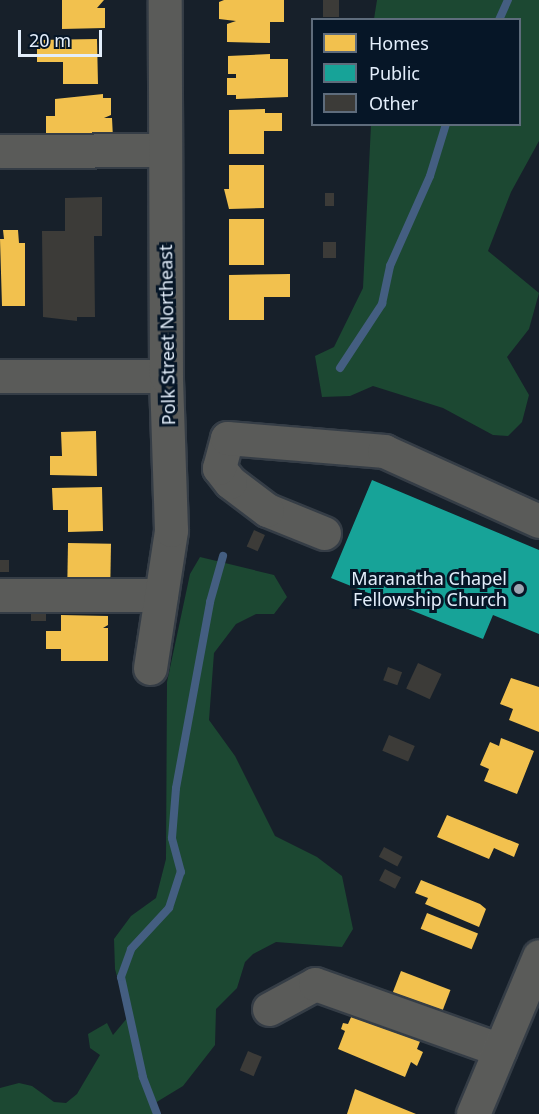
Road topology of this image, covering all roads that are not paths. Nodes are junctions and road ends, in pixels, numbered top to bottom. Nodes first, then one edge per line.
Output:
1 (165, 0) edge
2 (165, 150) junction
3 (0, 151) edge
4 (0, 376) edge
5 (166, 376) junction
6 (539, 521) edge
7 (324, 533) dead end
8 (0, 595) edge
9 (161, 595) junction
10 (150, 668) dead end
11 (539, 956) edge
12 (269, 1010) dead end
13 (500, 1050) junction
14 (473, 1114) edge

1 - 2 street, Polk Street Northeast
2 - 3 street
2 - 5 street, Polk Street Northeast
4 - 5 street
5 - 9 street, Polk Street Northeast
6 - 7 street
8 - 9 street
9 - 10 street, Polk Street Northeast
11 - 13 street
12 - 13 street
13 - 14 street

